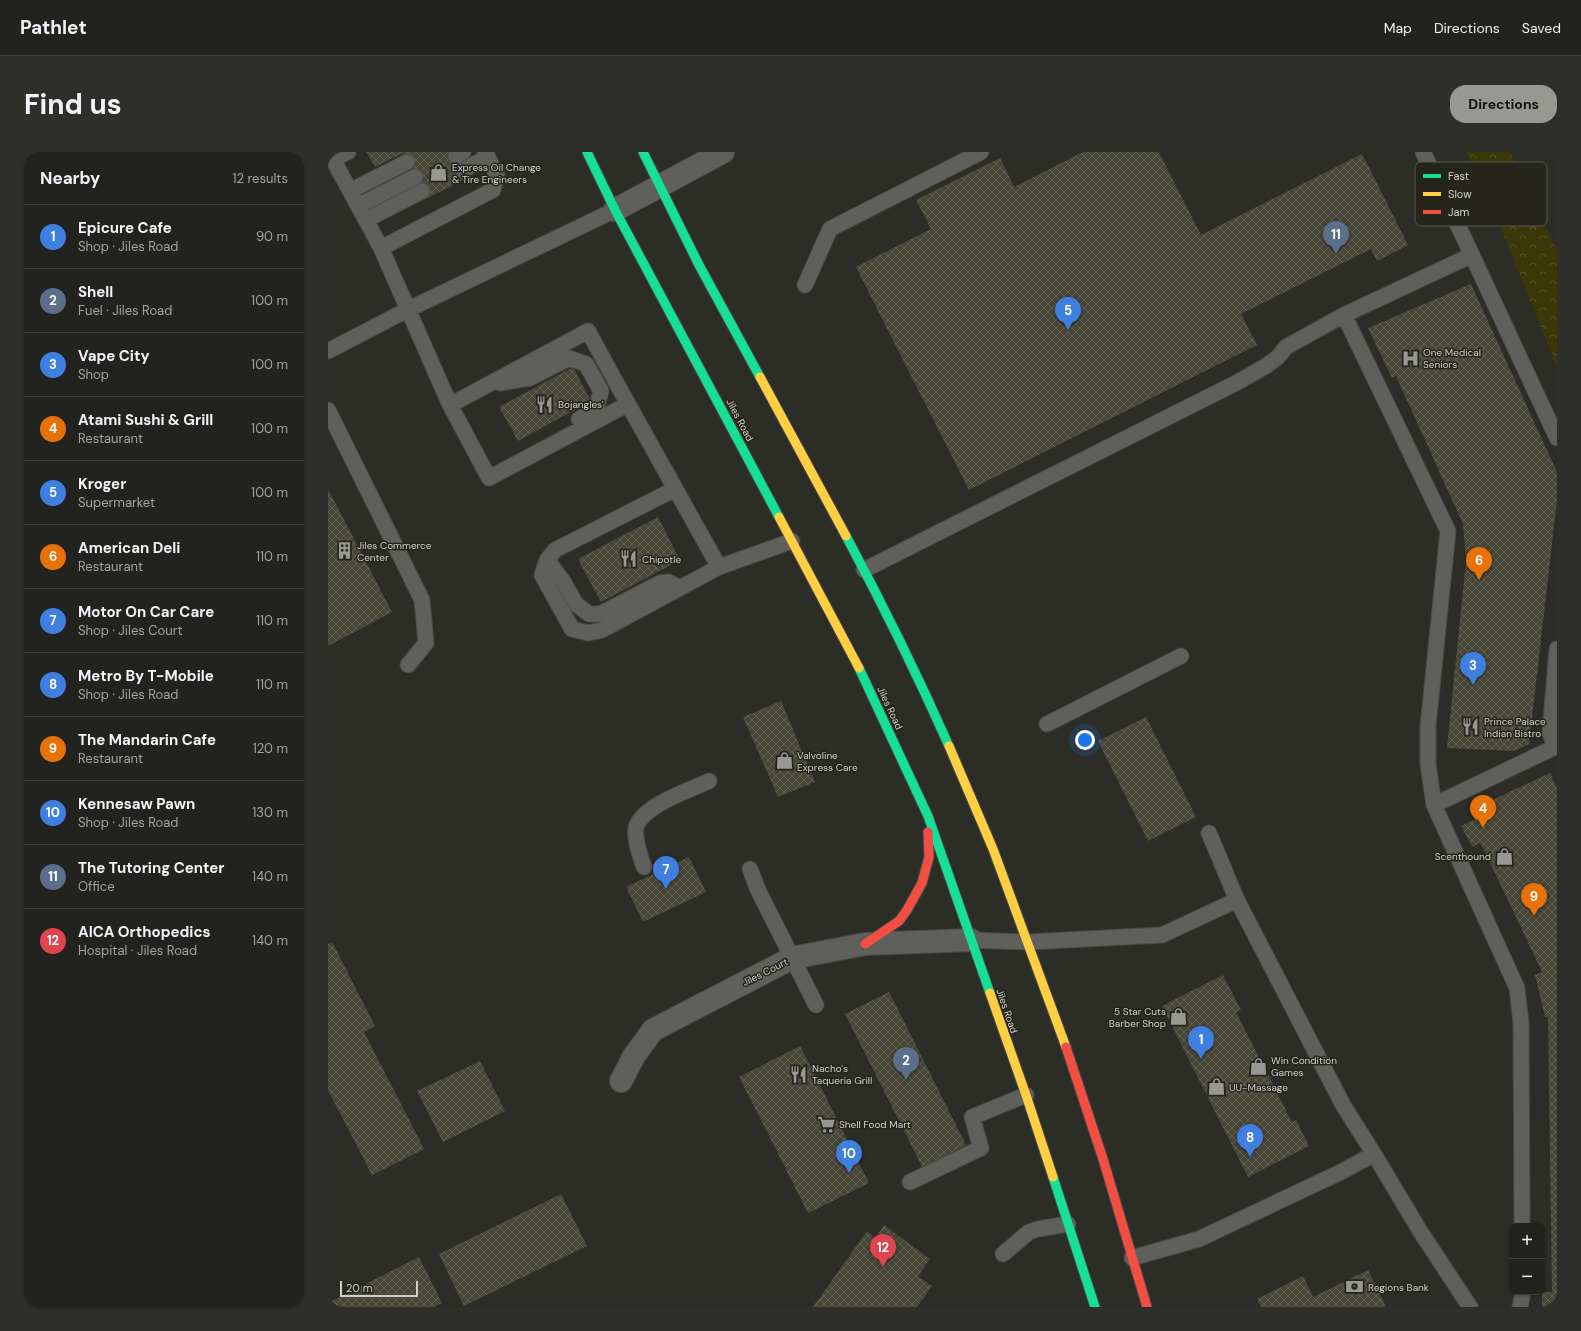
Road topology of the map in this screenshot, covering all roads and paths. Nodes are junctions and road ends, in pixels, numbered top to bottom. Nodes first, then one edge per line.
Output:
1 (348, 152) edge
2 (588, 152) edge
3 (643, 152) edge
4 (723, 152) edge
5 (981, 152) edge
6 (1424, 152) edge
7 (486, 155) edge
8 (331, 156) edge
9 (407, 162) dead end
10 (1429, 162) edge
11 (463, 170) dead end
12 (415, 177) dead end
13 (660, 186) junction
14 (350, 191) junction
15 (422, 191) dead end
16 (358, 206) junction
17 (616, 210) junction
18 (366, 220) junction
19 (1458, 226) edge
20 (381, 248) junction
21 (1472, 255) junction
22 (805, 285) dead end
23 (407, 310) junction
24 (1344, 315) junction
25 (328, 351) edge
26 (486, 385) junction
27 (628, 404) junction
28 (450, 405) junction
29 (328, 410) edge
30 (1557, 438) edge
31 (527, 458) junction
32 (675, 489) junction
33 (792, 541) junction
34 (547, 560) junction
35 (719, 567) junction
36 (864, 570) junction
37 (679, 588) junction
38 (1557, 650) edge
39 (1181, 656) dead end
40 (408, 665) dead end
41 (1047, 724) dead end
42 (1556, 748) edge
43 (709, 781) dead end
44 (1434, 805) junction
45 (928, 816) junction
46 (1209, 833) dead end
47 (644, 867) dead end
48 (750, 869) dead end
49 (1237, 900) junction
50 (971, 940) junction
51 (1028, 942) junction
52 (865, 944) junction
53 (792, 958) junction
54 (816, 1005) dead end
55 (621, 1081) dead end
56 (1026, 1095) junction
57 (1374, 1154) junction
58 (910, 1182) dead end
59 (1522, 1223) edge
60 (1068, 1224) junction
61 (1002, 1254) dead end
62 (1132, 1258) junction
63 (1522, 1295) edge
64 (1094, 1307) edge
65 (1148, 1307) edge
66 (1470, 1307) edge
67 (1520, 1307) edge

1 - 8 lane
2 - 17 street, Jiles Road
3 - 13 street
4 - 13 street
5 - 22 lane
6 - 10 lane
7 - 11 lane
7 - 20 lane
8 - 14 lane
9 - 14 lane
12 - 16 lane
13 - 17 street
13 - 36 street
14 - 16 lane
15 - 18 lane
16 - 18 lane
17 - 23 lane
17 - 33 street, Jiles Road
18 - 20 lane
19 - 21 lane
20 - 23 lane
21 - 24 lane
21 - 30 lane
23 - 25 lane
23 - 28 lane
24 - 36 lane
24 - 44 lane
26 - 27 lane
26 - 28 lane
26 - 31 lane
27 - 31 lane
27 - 32 lane
28 - 31 lane
29 - 40 lane
32 - 34 lane
32 - 35 lane
33 - 35 lane
33 - 45 street, Jiles Road
34 - 37 lane
34 - 37 lane
35 - 37 lane
36 - 51 street
38 - 42 lane
39 - 41 lane
42 - 44 lane
43 - 47 lane
44 - 59 lane
45 - 50 street, Jiles Road
45 - 52 street
46 - 49 lane
48 - 53 lane
49 - 51 lane
49 - 57 lane
50 - 51 lane
50 - 52 street, Jiles Court
50 - 56 street, Jiles Road
51 - 62 street
52 - 53 street, Jiles Court
53 - 54 lane
53 - 55 street, Jiles Court
56 - 58 lane
56 - 60 street, Jiles Road
57 - 62 lane
57 - 66 lane
60 - 61 lane
60 - 64 street, Jiles Road
62 - 65 street
63 - 67 lane

